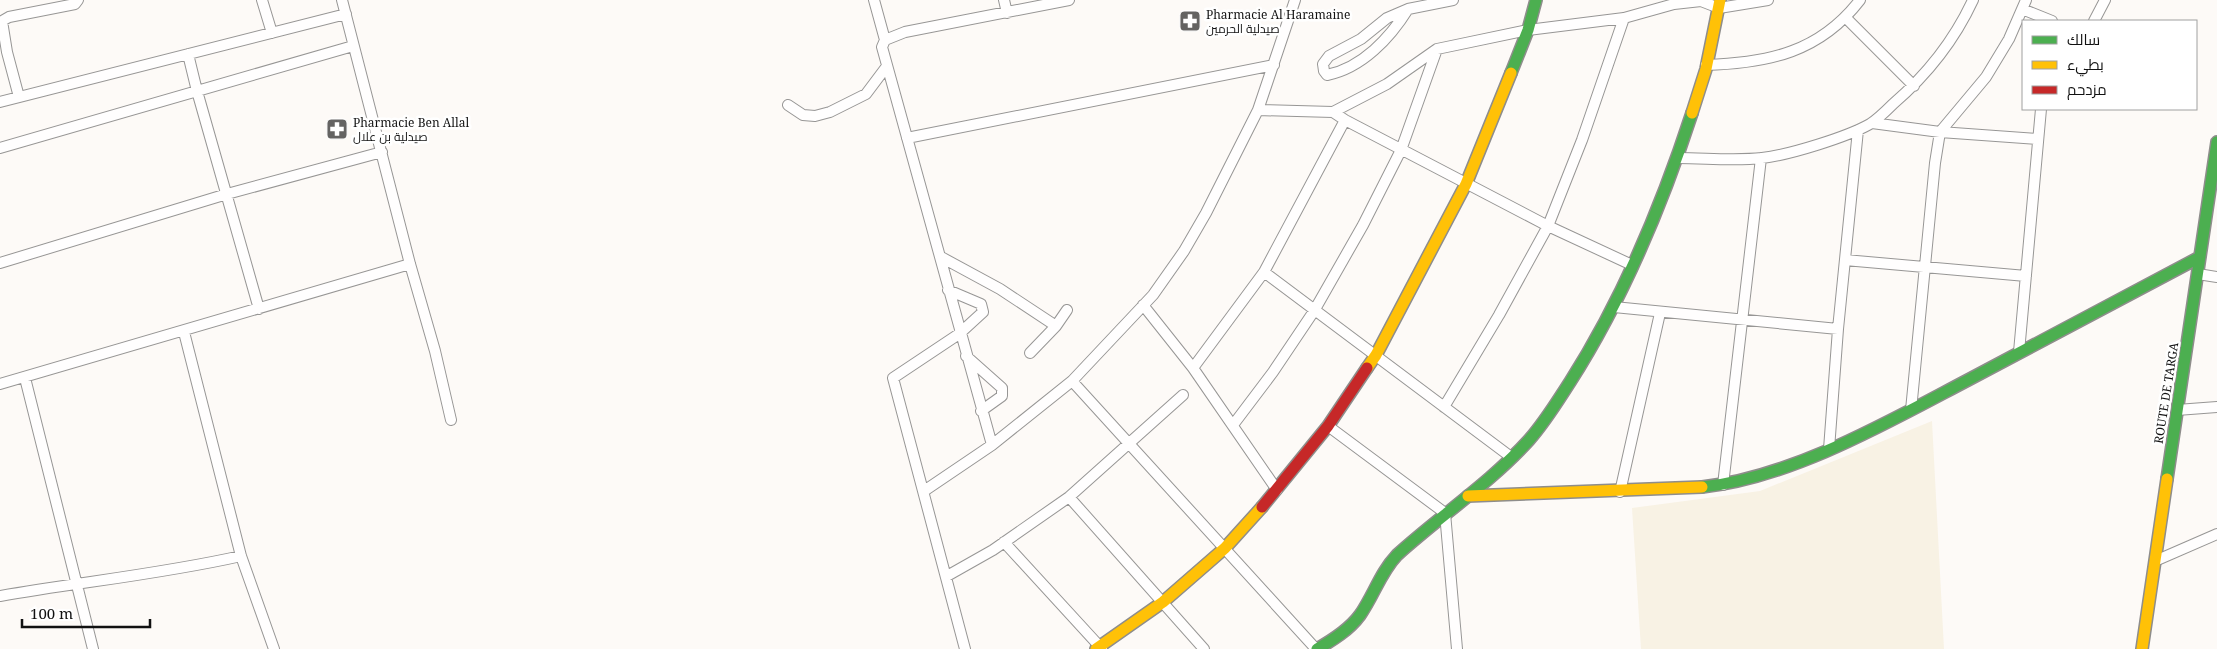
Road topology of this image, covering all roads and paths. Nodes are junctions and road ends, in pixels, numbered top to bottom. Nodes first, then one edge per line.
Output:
1 (78, 0) edge
2 (262, 0) edge
3 (342, 0) edge
4 (874, 0) edge
5 (1004, 0) edge
6 (1069, 0) edge
7 (1295, 0) edge
8 (1453, 0) edge
9 (1536, 0) edge
10 (1768, 0) edge
11 (1860, 0) edge
12 (1973, 0) edge
13 (2105, 0) edge
14 (1720, 4) edge
15 (2024, 5) edge
16 (1408, 9) junction
17 (1007, 13) junction
18 (346, 14) junction
19 (1624, 18) junction
20 (1846, 18) junction
21 (2050, 20) edge
22 (2095, 20) edge
23 (1528, 30) junction
24 (272, 33) junction
25 (885, 40) junction
26 (352, 46) junction
27 (1437, 49) junction
28 (188, 54) junction
29 (1274, 65) junction
30 (1706, 65) junction
31 (887, 66) junction
32 (1914, 86) junction
33 (197, 91) junction
34 (19, 97) junction
35 (0, 102) edge
36 (788, 105) dead end
37 (1258, 110) junction
38 (2041, 110) edge
39 (1333, 112) junction
40 (1345, 120) junction
41 (1872, 123) junction
42 (1858, 130) junction
43 (1940, 132) junction
44 (907, 138) junction
45 (2038, 139) junction
46 (2217, 142) edge
47 (0, 148) edge
48 (1401, 150) junction
49 (382, 152) junction
50 (1678, 158) junction
51 (1761, 158) junction
52 (2215, 175) edge
53 (1466, 184) junction
54 (227, 194) junction
55 (1548, 226) junction
56 (941, 257) junction
57 (2200, 257) junction
58 (1845, 260) junction
59 (0, 263) edge
60 (410, 264) junction
61 (1632, 264) junction
62 (1924, 267) junction
63 (1264, 272) junction
64 (2198, 274) junction
65 (2026, 276) junction
66 (2217, 277) edge
67 (948, 290) junction
68 (1144, 305) junction
69 (1614, 307) junction
70 (259, 309) junction
71 (1067, 310) dead end
72 (1314, 311) junction
73 (1660, 313) junction
74 (1744, 319) junction
75 (1056, 326) junction
76 (1838, 329) junction
77 (184, 332) junction
78 (959, 334) junction
79 (2019, 352) junction
80 (1030, 353) dead end
81 (1376, 354) junction
82 (965, 355) junction
83 (1193, 368) junction
84 (25, 378) junction
85 (1072, 381) junction
86 (0, 384) edge
87 (1183, 395) dead end
88 (1444, 407) junction
89 (2217, 408) edge
90 (1911, 410) junction
91 (2177, 410) junction
92 (981, 411) junction
93 (451, 420) dead end
94 (1233, 425) junction
95 (1328, 426) junction
96 (1129, 444) junction
97 (992, 445) junction
98 (1829, 449) junction
99 (1511, 458) junction
100 (1723, 485) junction
101 (1276, 490) junction
102 (924, 491) junction
103 (1620, 492) junction
104 (1069, 496) junction
105 (1468, 496) junction
106 (1445, 513) junction
107 (2217, 534) edge
108 (1004, 542) junction
109 (1225, 548) junction
110 (241, 556) junction
111 (2155, 560) junction
112 (947, 576) junction
113 (77, 582) junction
114 (0, 596) edge
115 (1162, 602) junction
116 (1099, 648) edge
117 (93, 649) edge
118 (274, 649) edge
119 (964, 649) edge
120 (1204, 649) edge
121 (1316, 649) edge
122 (1457, 649) edge
123 (2142, 649) edge

1 - 34 street
2 - 24 street
3 - 18 street
4 - 25 street
5 - 17 street
6 - 17 street
7 - 29 street
8 - 16 street
9 - 23 street
10 - 14 street
11 - 20 street
12 - 32 street
13 - 22 street
14 - 19 street
14 - 30 street
15 - 21 street
15 - 43 street
16 - 16 street
17 - 25 street
18 - 24 street
18 - 26 street
19 - 23 street
19 - 55 street
20 - 30 street
20 - 32 street
23 - 27 street
23 - 53 street
24 - 28 street
25 - 31 street
26 - 33 street
26 - 49 street
27 - 39 street
27 - 48 street
28 - 33 street
28 - 34 street
29 - 37 street
29 - 44 street
30 - 50 street
31 - 36 street
31 - 44 street
32 - 41 street
33 - 47 street
33 - 54 street
34 - 35 street
37 - 39 street
37 - 68 street
38 - 45 street
39 - 40 street
40 - 48 street
40 - 63 street
41 - 42 street
41 - 43 street
42 - 51 street
42 - 58 street
43 - 45 street
43 - 62 street
44 - 56 street
45 - 65 street
46 - 52 street, ROUTE DE TARGA
48 - 53 street
48 - 72 street
49 - 54 street
49 - 60 street
50 - 51 street
50 - 61 street
51 - 74 street
52 - 57 street, ROUTE DE TARGA
53 - 55 street
53 - 81 street
54 - 59 street
54 - 70 street
55 - 61 street
55 - 88 street
56 - 67 street
56 - 75 street
57 - 64 street, ROUTE DE TARGA
57 - 79 street
58 - 62 street
58 - 76 street
60 - 70 street
60 - 93 street
61 - 69 street
62 - 65 street
62 - 90 street
63 - 72 street
63 - 83 street
64 - 66 street
64 - 91 street, ROUTE DE TARGA
65 - 79 street
67 - 78 street
67 - 78 street
68 - 83 street
68 - 85 street
69 - 73 street
69 - 99 street
70 - 77 street
71 - 75 street
72 - 81 street
72 - 94 street
73 - 74 street
73 - 103 street
74 - 76 street
74 - 100 street
75 - 80 street
76 - 98 street
77 - 84 street
77 - 110 street
78 - 82 street
78 - 102 street
79 - 90 street
81 - 88 street
81 - 95 street
82 - 92 street
82 - 92 street
83 - 94 street
84 - 86 street
84 - 113 street
85 - 96 street
85 - 97 street
87 - 96 street
88 - 99 street
89 - 91 street
90 - 98 street
91 - 111 street, ROUTE DE TARGA
92 - 97 street
94 - 101 street
95 - 101 street
95 - 106 street
96 - 104 street
96 - 109 street
97 - 102 street
98 - 100 street
99 - 105 street
100 - 103 street
101 - 109 street
102 - 112 street
103 - 105 street
104 - 108 street
104 - 115 street
105 - 106 street
106 - 121 street
106 - 122 street
107 - 111 street
108 - 112 street
108 - 116 street
109 - 115 street
109 - 121 street
110 - 113 street
110 - 118 street
111 - 123 street, ROUTE DE TARGA
112 - 119 street
113 - 114 street
113 - 117 street
115 - 116 street
115 - 120 street

